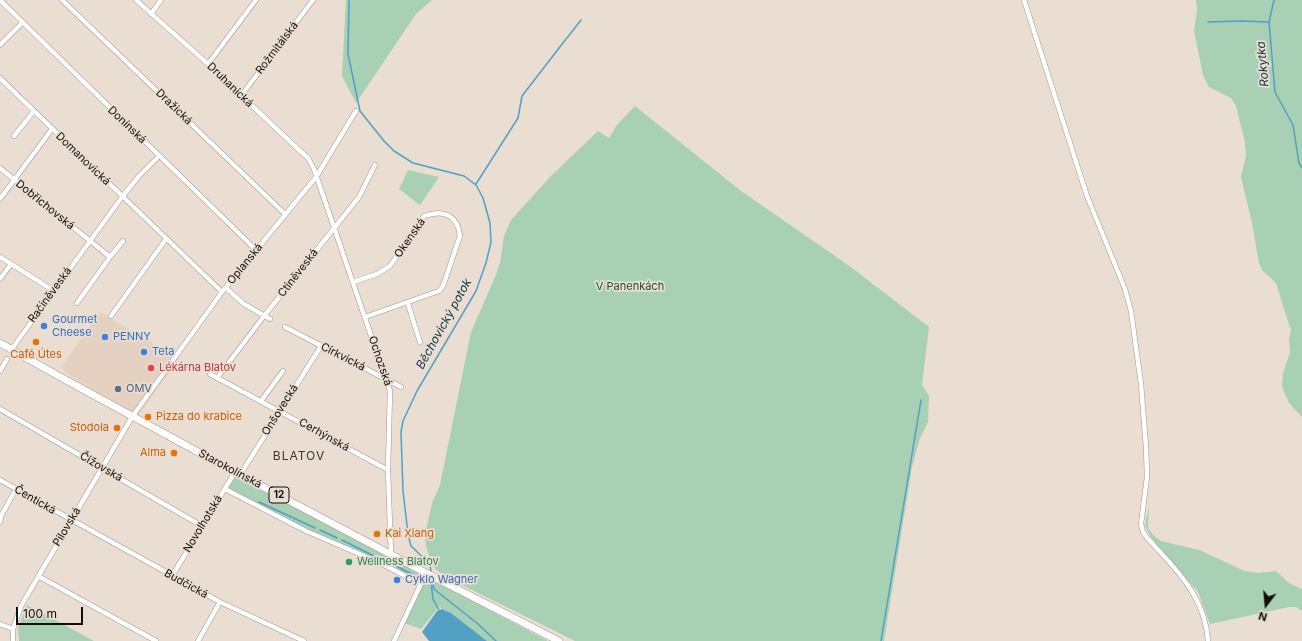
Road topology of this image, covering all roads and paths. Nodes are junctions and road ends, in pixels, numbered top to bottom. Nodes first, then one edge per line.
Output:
1 (0, 0) edge
2 (62, 0) edge
3 (136, 0) edge
4 (161, 0) edge
5 (256, 0) edge
6 (313, 0) edge
7 (1024, 0) edge
8 (151, 14) junction
9 (22, 23) junction
10 (0, 46) edge
11 (208, 64) junction
12 (0, 78) edge
13 (241, 96) junction
14 (34, 111) junction
15 (356, 111) dead end
16 (52, 129) junction
17 (14, 136) dead end
18 (159, 156) junction
19 (375, 165) dead end
20 (0, 168) edge
21 (316, 177) junction
22 (14, 180) junction
23 (122, 197) junction
24 (0, 199) edge
25 (285, 214) junction
26 (334, 227) junction
27 (166, 239) junction
28 (90, 241) junction
29 (123, 241) dead end
30 (256, 250) junction
31 (0, 257) edge
32 (110, 257) junction
33 (11, 264) junction
34 (0, 279) edge
35 (353, 282) junction
36 (226, 288) junction
37 (54, 291) junction
38 (222, 292) junction
39 (77, 303) dead end
40 (408, 304) junction
41 (111, 316) dead end
42 (264, 316) junction
43 (365, 317) junction
44 (270, 319) dead end
45 (285, 327) dead end
46 (420, 342) dead end
47 (0, 343) edge
48 (321, 346) junction
49 (11, 350) junction
50 (7, 359) dead end
51 (283, 371) dead end
52 (0, 372) edge
53 (210, 374) dead end
54 (217, 378) junction
55 (387, 379) junction
56 (401, 387) dead end
57 (261, 401) junction
58 (0, 409) edge
59 (280, 411) junction
60 (132, 416) junction
61 (103, 468) junction
62 (388, 470) junction
63 (238, 474) junction
64 (0, 480) edge
65 (225, 488) junction
66 (16, 489) junction
67 (70, 521) junction
68 (0, 522) edge
69 (202, 526) junction
70 (391, 555) junction
71 (426, 573) junction
72 (38, 576) junction
73 (172, 576) junction
74 (421, 584) junction
75 (220, 602) junction
76 (0, 624) edge
77 (12, 629) junction
78 (13, 641) edge
79 (156, 641) edge
80 (198, 641) edge
81 (304, 641) edge
82 (394, 641) edge
83 (559, 641) edge
84 (1208, 641) edge

1 - 9 street, Donínská
2 - 25 street, Dražická
3 - 8 street, Druhanická
4 - 8 street
5 - 11 street
6 - 13 street, Rožmitálská
7 - 84 street
8 - 11 street, Druhanická
9 - 10 street
9 - 18 street, Donínská
11 - 13 street, Druhanická
12 - 14 street, Domanovická
13 - 21 street, Druhanická
14 - 16 street, Domanovická
14 - 17 street
15 - 21 street, Oplanská
16 - 22 street
16 - 23 street, Domanovická
18 - 23 street, Račiněveská
18 - 30 street, Donínská
19 - 26 street, Ctiněveská
20 - 22 street, Dobřichovská
21 - 25 street, Oplanská
21 - 26 street, Ochozská
22 - 24 street
22 - 28 street, Dobřichovská
23 - 27 street, Domanovická
23 - 28 street, Račiněveská
25 - 30 street, Oplanská
26 - 35 street, Ochozská
26 - 42 street, Ctiněveská
27 - 38 street, Domanovická
27 - 41 street
28 - 32 street
28 - 37 street, Račiněveská
29 - 32 street
30 - 36 street, Oplanská
31 - 33 street
32 - 39 street
33 - 34 street
33 - 37 street
35 - 40 street, Okenská
35 - 43 street, Ochozská
36 - 38 street, Oplanská
36 - 42 street
37 - 49 street, Račiněveská
38 - 60 street, Oplanská
40 - 43 street, Okenská
40 - 46 street
42 - 44 street
42 - 54 street, Ctiněveská
43 - 55 street, Ochozská
45 - 48 street, Církvická
47 - 49 main road, Starokolínská / 12
48 - 55 street, Církvická
48 - 59 street, Onšovecká
49 - 60 main road, Starokolínská / 12
50 - 52 street
51 - 57 street
53 - 54 street, Cerhýnská
54 - 57 street, Cerhýnská
55 - 56 street, Církvická
55 - 62 street, Ochozská
57 - 59 street, Cerhýnská
58 - 61 street, Čížovská
59 - 62 street, Cerhýnská
59 - 63 street, Onšovecká
60 - 61 street, Pilovská
60 - 63 main road, Starokolínská / 12
61 - 67 street, Pilovská
61 - 69 street, Čížovská
62 - 70 street, Ochozská
63 - 65 street, Novolhotská
63 - 70 main road, Starokolínská / 12
64 - 66 street, Čentická
65 - 69 street, Novolhotská
65 - 74 street, Starokolínská
66 - 67 street, Čentická
66 - 68 street
67 - 72 street, Pilovská
67 - 73 street, Budčická
69 - 73 street, Novolhotská
70 - 71 main road, Starokolínská / 12
71 - 74 street
71 - 83 main road, Starokolínská / 12
72 - 77 street, Pilovská
72 - 79 street
73 - 75 street, Budčická
74 - 82 street
75 - 80 street
75 - 81 street, Budčická
76 - 77 street
77 - 78 street, Pilovská

